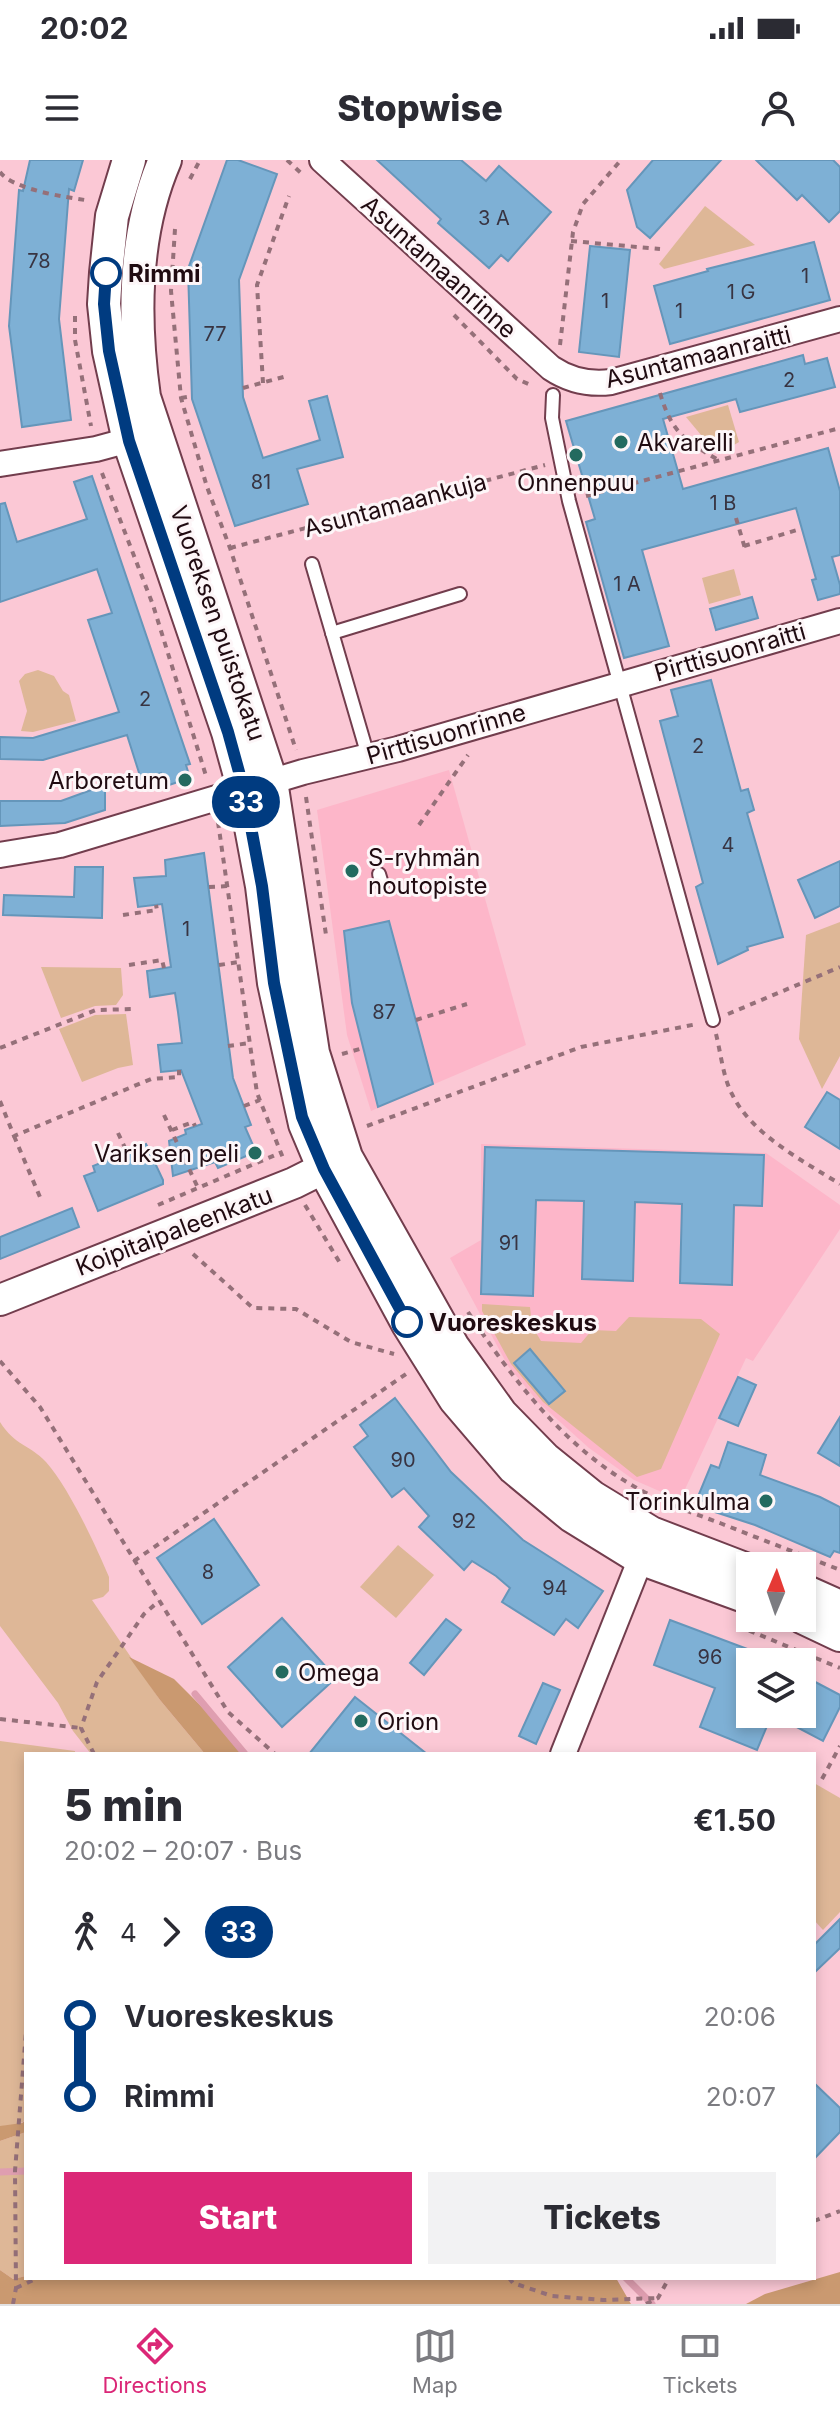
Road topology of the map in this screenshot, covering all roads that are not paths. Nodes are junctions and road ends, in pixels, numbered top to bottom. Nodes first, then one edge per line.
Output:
1 (129, 160) edge
2 (165, 160) edge
3 (322, 160) edge
4 (840, 319) edge
5 (555, 384) junction
6 (142, 437) junction
7 (0, 464) edge
8 (312, 564) dead end
9 (460, 594) dead end
10 (840, 621) edge
11 (332, 633) junction
12 (620, 683) junction
13 (368, 756) junction
14 (257, 785) junction
15 (0, 855) edge
16 (713, 1020) road end
17 (335, 1163) junction
18 (0, 1300) edge
19 (646, 1545) junction
20 (736, 1568) edge
21 (736, 1591) edge
22 (816, 1596) edge
23 (840, 1607) edge
24 (816, 1624) edge
25 (840, 1635) edge
26 (564, 1752) edge

1 - 6 main road, Vuoreksen puistokatu
2 - 6 main road, Vuoreksen puistokatu
3 - 5 street, Asuntamaanrinne
4 - 5 street, Asuntamaanraitti
5 - 12 lane
6 - 7 street
6 - 14 main road, Vuoreksen puistokatu
8 - 11 lane
9 - 11 lane
10 - 12 street, Pirttisuonraitti
11 - 13 lane
12 - 13 street, Pirttisuonrinne
12 - 16 lane
13 - 14 street, Pirttisuonrinne
14 - 15 street, Pirttisuonrinne
14 - 17 main road, Vuoreksen puistokatu
17 - 18 street, Koipitaipaleenkatu
17 - 19 main road, Vuoreksen puistokatu
19 - 20 main road, Vuoreksen puistokatu
19 - 21 main road, Vuoreksen puistokatu
19 - 26 street
22 - 23 main road
24 - 25 main road

